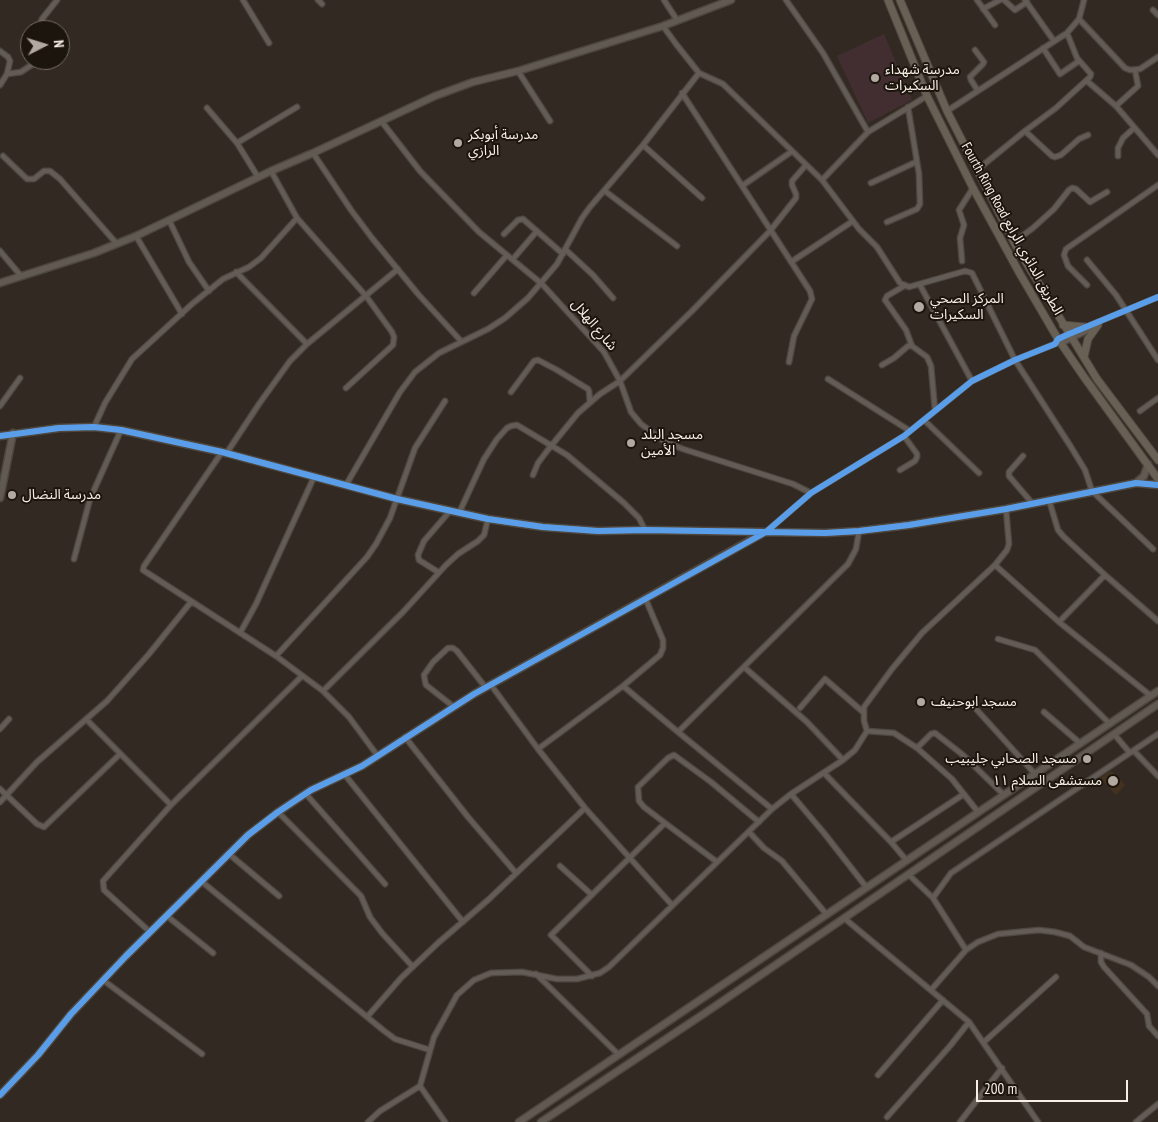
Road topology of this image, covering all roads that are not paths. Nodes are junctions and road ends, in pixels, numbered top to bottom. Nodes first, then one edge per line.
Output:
1 (57, 0) edge
2 (243, 0) edge
3 (664, 0) edge
4 (732, 0) edge
5 (786, 0) edge
6 (888, 0) edge
7 (900, 0) edge
8 (977, 0) edge
9 (1000, 0) edge
10 (1004, 0) edge
11 (1083, 0) edge
12 (1026, 1) edge
13 (983, 9) junction
14 (1153, 10) dead end
15 (1158, 15) edge
16 (42, 20) edge
17 (677, 20) junction
18 (1079, 20) junction
19 (995, 24) dead end
20 (663, 26) junction
21 (1067, 33) junction
22 (1054, 41) junction
23 (269, 43) dead end
24 (1043, 48) junction
25 (0, 50) edge
26 (975, 50) dead end
27 (1158, 57) edge
28 (1079, 60) junction
29 (23, 70) edge
30 (1135, 70) junction
31 (518, 71) junction
32 (699, 73) junction
33 (7, 74) junction
34 (1087, 81) junction
35 (0, 84) edge
36 (978, 91) junction
37 (682, 93) junction
38 (927, 96) junction
39 (1116, 106) junction
40 (297, 107) dead end
41 (908, 107) junction
42 (207, 108) dead end
43 (947, 111) junction
44 (382, 122) junction
45 (550, 122) dead end
46 (1134, 128) junction
47 (1025, 131) junction
48 (868, 132) junction
49 (1088, 135) dead end
50 (237, 144) junction
51 (642, 146) junction
52 (791, 152) junction
53 (313, 153) junction
54 (1158, 155) edge
55 (3, 156) dead end
56 (1118, 156) dead end
57 (916, 162) junction
58 (806, 165) junction
59 (976, 170) junction
60 (271, 171) junction
61 (258, 177) junction
62 (822, 180) junction
63 (871, 183) dead end
64 (1158, 185) edge
65 (742, 186) junction
66 (973, 188) junction
67 (605, 190) junction
68 (1107, 192) dead end
69 (702, 198) dead end
70 (297, 218) junction
71 (169, 220) junction
72 (853, 221) junction
73 (887, 222) dead end
74 (770, 230) junction
75 (537, 231) junction
76 (504, 234) dead end
77 (136, 236) junction
78 (1014, 242) junction
79 (117, 244) junction
80 (677, 246) dead end
81 (0, 251) edge
82 (565, 252) junction
83 (507, 255) junction
84 (513, 259) junction
85 (1087, 260) dead end
86 (962, 261) dead end
87 (791, 262) junction
88 (398, 269) junction
89 (236, 272) junction
90 (21, 276) junction
91 (0, 283) edge
92 (542, 284) junction
93 (920, 285) junction
94 (1087, 285) dead end
95 (904, 286) junction
96 (209, 291) junction
97 (474, 293) dead end
98 (366, 296) junction
99 (613, 298) dead end
100 (1157, 298) edge
101 (1126, 311) junction
102 (182, 314) junction
103 (1106, 319) junction
104 (1064, 325) junction
105 (1098, 325) junction
106 (1086, 327) junction
107 (1071, 336) junction
108 (461, 341) junction
109 (1058, 342) junction
110 (307, 344) junction
111 (912, 346) junction
112 (1084, 358) junction
113 (1015, 360) junction
114 (1158, 360) edge
115 (789, 362) dead end
116 (882, 365) dead end
117 (20, 378) dead end
118 (828, 379) dead end
119 (620, 381) junction
120 (972, 382) junction
121 (346, 388) dead end
122 (511, 392) dead end
123 (1158, 398) edge
124 (445, 401) dead end
125 (590, 402) junction
126 (0, 406) edge
127 (935, 410) junction
128 (1140, 411) dead end
129 (924, 420) junction
130 (94, 427) junction
131 (122, 430) junction
132 (910, 431) junction
133 (13, 433) junction
134 (0, 436) edge
135 (904, 436) junction
136 (551, 447) junction
137 (224, 453) junction
138 (1023, 456) dead end
139 (1158, 460) edge
140 (1148, 464) junction
141 (900, 470) dead end
142 (979, 473) dead end
143 (533, 475) dead end
144 (314, 477) junction
145 (1158, 479) edge
146 (1136, 483) junction
147 (346, 485) junction
148 (1158, 485) edge
149 (1092, 491) junction
150 (811, 493) junction
151 (0, 498) edge
152 (397, 499) junction
153 (1049, 500) junction
154 (1033, 504) junction
155 (1006, 510) junction
156 (450, 511) junction
157 (458, 513) junction
158 (488, 519) junction
159 (645, 530) junction
160 (859, 531) junction
161 (766, 532) junction
162 (1153, 549) dead end
163 (74, 559) dead end
164 (995, 565) junction
165 (438, 572) junction
166 (1106, 575) junction
167 (646, 600) junction
168 (191, 602) junction
169 (1158, 621) edge
170 (1059, 622) junction
171 (240, 633) junction
172 (998, 639) dead end
173 (276, 656) junction
174 (744, 667) junction
175 (302, 676) junction
176 (488, 686) junction
177 (622, 686) junction
178 (323, 691) junction
179 (1158, 691) edge
180 (1150, 696) junction
181 (1158, 704) edge
182 (454, 707) junction
183 (800, 708) dead end
184 (977, 710) dead end
185 (863, 712) junction
186 (1044, 712) dead end
187 (9, 719) dead end
188 (86, 719) junction
189 (1110, 724) junction
190 (0, 729) edge
191 (868, 731) junction
192 (678, 732) junction
193 (1114, 734) junction
194 (1158, 734) edge
195 (405, 737) junction
196 (1081, 744) junction
197 (916, 748) junction
198 (538, 749) junction
199 (1132, 752) junction
200 (120, 754) junction
201 (377, 755) junction
202 (843, 760) junction
203 (824, 773) junction
204 (1035, 774) junction
205 (345, 775) junction
206 (1158, 776) edge
207 (0, 790) edge
208 (306, 794) junction
209 (791, 794) junction
210 (964, 794) junction
211 (7, 795) junction
212 (1004, 795) junction
213 (0, 802) edge
214 (171, 805) junction
215 (585, 808) junction
216 (772, 809) junction
217 (278, 812) junction
218 (978, 812) junction
219 (759, 822) junction
220 (665, 823) junction
221 (749, 832) junction
222 (891, 842) junction
223 (229, 854) junction
224 (630, 858) junction
225 (906, 861) junction
226 (717, 862) junction
227 (560, 866) dead end
228 (516, 873) junction
229 (908, 874) junction
230 (201, 881) junction
231 (386, 884) dead end
232 (866, 888) junction
233 (592, 894) junction
234 (279, 896) dead end
235 (933, 898) junction
236 (672, 906) junction
237 (827, 915) junction
238 (167, 916) junction
239 (844, 918) junction
240 (463, 922) junction
241 (150, 932) junction
242 (966, 950) junction
243 (213, 953) dead end
244 (1101, 953) junction
245 (413, 967) junction
246 (536, 974) junction
247 (592, 976) junction
248 (1056, 977) dead end
249 (103, 980) junction
250 (1158, 986) edge
251 (931, 990) junction
252 (943, 1000) junction
253 (367, 1016) junction
254 (969, 1022) junction
255 (1158, 1036) edge
256 (984, 1042) junction
257 (430, 1050) junction
258 (202, 1054) dead end
259 (620, 1055) junction
260 (1002, 1068) junction
261 (878, 1075) dead end
262 (420, 1086) junction
263 (0, 1095) edge
264 (555, 1099) junction
265 (1158, 1104) edge
266 (561, 1108) junction
267 (887, 1117) dead end
268 (368, 1122) edge
269 (445, 1122) edge
270 (519, 1122) edge
271 (542, 1122) edge
272 (960, 1122) edge
273 (1038, 1122) edge
274 (1136, 1122) edge

1 - 16 street
2 - 23 street
3 - 17 street
4 - 17 main road
5 - 48 street
6 - 38 main road, Fourth Ring Road الطريق الدائري الرابع
7 - 43 main road, Fourth Ring Road الطريق الدائري الرابع
8 - 13 street
9 - 13 street
10 - 12 street
11 - 18 street
12 - 22 street
13 - 19 street
14 - 15 street
17 - 20 main road
18 - 21 street
18 - 30 street
20 - 31 main road
20 - 32 street
21 - 22 street
21 - 28 street
22 - 24 street
24 - 28 street
24 - 36 street
25 - 33 street
26 - 36 street
27 - 30 street
28 - 34 street
29 - 33 street
30 - 39 street
31 - 44 main road
31 - 45 street
32 - 37 street
32 - 52 street
33 - 35 street
34 - 39 street
34 - 47 street
36 - 43 street
37 - 51 street
37 - 65 street
38 - 41 street
38 - 66 main road, Fourth Ring Road الطريق الدائري الرابع
39 - 46 street
40 - 50 street
41 - 48 street
41 - 57 street
42 - 50 street
43 - 59 main road, Fourth Ring Road الطريق الدائري الرابع
44 - 53 main road
44 - 83 street, شارع الهلال
46 - 54 street
46 - 56 street
47 - 49 street
47 - 59 street
48 - 62 street
50 - 61 street
51 - 67 street
51 - 69 street
52 - 58 street
52 - 65 street
53 - 60 main road
53 - 88 street
55 - 79 street
57 - 63 street
57 - 73 street
58 - 62 street
58 - 74 street
59 - 78 main road, Fourth Ring Road الطريق الدائري الرابع
60 - 61 main road
60 - 70 street
61 - 71 main road
62 - 72 street
64 - 94 street
65 - 74 street
66 - 86 street
66 - 109 main road, Fourth Ring Road الطريق الدائري الرابع
67 - 80 street
67 - 82 street
68 - 78 street
70 - 89 street
70 - 98 street
71 - 77 main road
71 - 96 street
72 - 87 street
72 - 95 street
74 - 87 street
74 - 119 street
75 - 76 street
75 - 82 street
75 - 84 street
77 - 79 main road
77 - 102 street
78 - 104 main road, Fourth Ring Road الطريق الدائري الرابع
79 - 90 main road
81 - 90 street
82 - 92 street
82 - 99 street
83 - 84 street, شارع الهلال
83 - 97 street
84 - 92 street, شارع الهلال
85 - 101 street
87 - 115 street
88 - 98 street
88 - 108 street
89 - 96 street
89 - 110 street
90 - 91 main road
92 - 108 street
92 - 119 street, شارع الهلال
93 - 95 street
93 - 113 street
93 - 120 street
95 - 111 street
96 - 102 street
98 - 110 street
98 - 121 street
100 - 101 street
101 - 103 street
101 - 114 street
102 - 130 street
103 - 105 street
103 - 106 street
104 - 106 main road
104 - 107 main road, Fourth Ring Road الطريق الدائري الرابع
105 - 107 street
105 - 112 main road
106 - 107 street
107 - 109 street
107 - 112 main road, Fourth Ring Road الطريق الدائري الرابع
108 - 147 street
109 - 113 street
109 - 140 main road, Fourth Ring Road الطريق الدائري الرابع
110 - 137 street
111 - 116 street
111 - 127 street
112 - 139 main road, Fourth Ring Road الطريق الدائري الرابع
113 - 120 street
113 - 149 street
117 - 126 street
118 - 132 street
119 - 125 street
119 - 150 street, شارع الهلال
120 - 127 street
122 - 125 street
123 - 128 street
124 - 152 street
125 - 136 street
127 - 129 street
129 - 132 street
129 - 142 street
130 - 131 main road
130 - 133 main road
131 - 137 main road
131 - 163 street
132 - 135 street
133 - 134 main road
133 - 151 main road
135 - 141 street
135 - 150 street
136 - 143 street
136 - 157 street
136 - 159 street
137 - 144 main road
137 - 168 street
138 - 154 street
140 - 145 main road, Fourth Ring Road الطريق الدائري الرابع
140 - 146 main road
144 - 147 main road
144 - 171 street
146 - 148 main road
146 - 149 main road
147 - 152 main road
149 - 153 main road
149 - 162 street
150 - 161 street
152 - 156 main road
152 - 173 street
153 - 154 main road
153 - 166 street
154 - 155 main road
155 - 160 main road
155 - 164 street
156 - 157 main road
156 - 165 street
157 - 158 main road
158 - 159 main road
158 - 165 street
159 - 161 main road
160 - 161 main road
160 - 174 street
161 - 167 main road
164 - 170 street
164 - 185 street
165 - 178 street
166 - 169 street
166 - 170 street
167 - 176 main road
167 - 177 street
168 - 171 street
168 - 188 street
170 - 180 street
171 - 173 street
172 - 189 street
173 - 175 street
174 - 192 street
174 - 202 street
175 - 178 street
175 - 214 street
176 - 182 main road
176 - 182 street
176 - 198 street
177 - 192 street
177 - 198 street
178 - 201 street
179 - 180 main road
180 - 189 main road
181 - 193 main road
182 - 195 main road
183 - 185 street
184 - 204 street
185 - 191 street
186 - 196 street
187 - 190 street
188 - 200 street
188 - 211 street
189 - 196 main road
191 - 197 street
191 - 202 street
192 - 216 street
193 - 199 street
193 - 229 main road
194 - 199 street
195 - 201 main road
195 - 228 street
196 - 204 main road
197 - 210 street
197 - 212 street
198 - 215 street
199 - 206 street
199 - 235 street
200 - 211 street
200 - 214 street
201 - 205 main road
202 - 203 street
203 - 209 street
203 - 222 street
204 - 212 main road
205 - 208 main road
205 - 240 street
207 - 211 street
208 - 217 main road
208 - 231 street
209 - 216 street
209 - 232 street
210 - 218 street
210 - 222 street
211 - 213 street
212 - 218 main road
214 - 241 street
215 - 224 street
215 - 228 street
216 - 219 street
217 - 223 main road
217 - 245 street
218 - 225 main road
219 - 220 street
219 - 221 street
220 - 224 street
220 - 226 street
221 - 226 street
221 - 237 street
222 - 225 street
223 - 230 main road
223 - 234 street
224 - 233 street
224 - 236 street
225 - 232 main road
226 - 236 street
227 - 233 street
228 - 240 street
229 - 235 street
229 - 239 main road
230 - 238 main road
230 - 253 street
232 - 237 main road
233 - 247 street
235 - 242 street
236 - 247 street
237 - 259 main road
238 - 241 main road
238 - 243 street
239 - 251 street
239 - 266 main road
240 - 245 street
241 - 249 main road
242 - 244 street
242 - 251 street
244 - 250 street
244 - 255 street
245 - 253 street
246 - 247 street
246 - 257 street
246 - 259 street
248 - 256 street
249 - 258 street
249 - 263 main road
251 - 252 street
252 - 254 street
252 - 261 street
253 - 257 street
254 - 256 street
254 - 267 street
256 - 260 street
257 - 262 street
259 - 264 main road
260 - 272 street
260 - 273 street
262 - 268 street
262 - 269 street
264 - 266 main road
264 - 270 main road
265 - 274 street
266 - 271 main road

